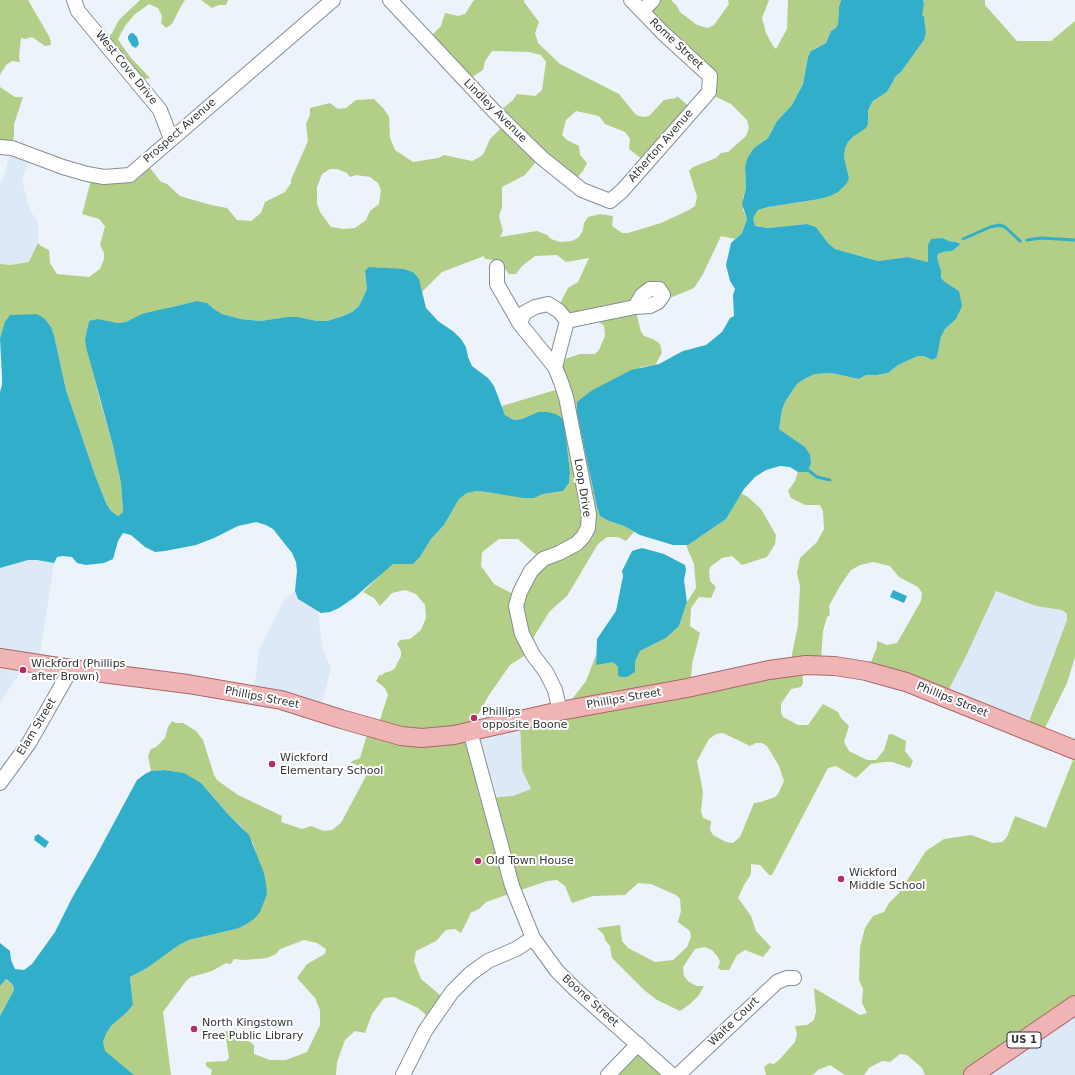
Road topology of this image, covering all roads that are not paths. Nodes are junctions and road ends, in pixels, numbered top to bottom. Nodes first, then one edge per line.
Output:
1 (74, 0) edge
2 (333, 0) edge
3 (390, 0) edge
4 (631, 0) edge
5 (653, 0) edge
6 (642, 11) junction
7 (710, 92) joint
8 (171, 139) junction
9 (0, 147) edge
10 (613, 199) joint
11 (496, 266) dead end
12 (635, 306) dead end
13 (567, 321) junction
14 (520, 324) junction
15 (555, 367) junction
16 (0, 658) edge
17 (71, 669) junction
18 (560, 711) junction
19 (470, 731) junction
20 (1075, 750) edge
21 (0, 783) edge
22 (533, 938) junction
23 (794, 978) dead end
24 (1075, 1005) edge
25 (638, 1044) junction
26 (403, 1075) edge
27 (608, 1075) edge
28 (672, 1075) edge
29 (678, 1075) edge
30 (973, 1075) edge

1 - 8 street, West Cove Drive
2 - 8 street, Prospect Avenue
3 - 10 street, Lindley Avenue
4 - 6 street, Rome Street
5 - 6 street
6 - 7 street, Rome Street
7 - 10 street, Atherton Avenue
8 - 9 street, Prospect Avenue
11 - 14 street, Loop Drive
12 - 13 street
13 - 14 street
13 - 15 street
14 - 15 street, Loop Drive
15 - 18 street, Loop Drive
16 - 17 main road, Phillips Street
17 - 19 main road, Phillips Street
17 - 21 street, Elam Street
18 - 19 main road, Phillips Street
18 - 20 main road, Phillips Street
19 - 22 street, Boone Street
22 - 25 street, Boone Street
22 - 26 street
23 - 29 street, Waite Court
24 - 30 main road, US 1
25 - 27 street
25 - 28 street, Boone Street

